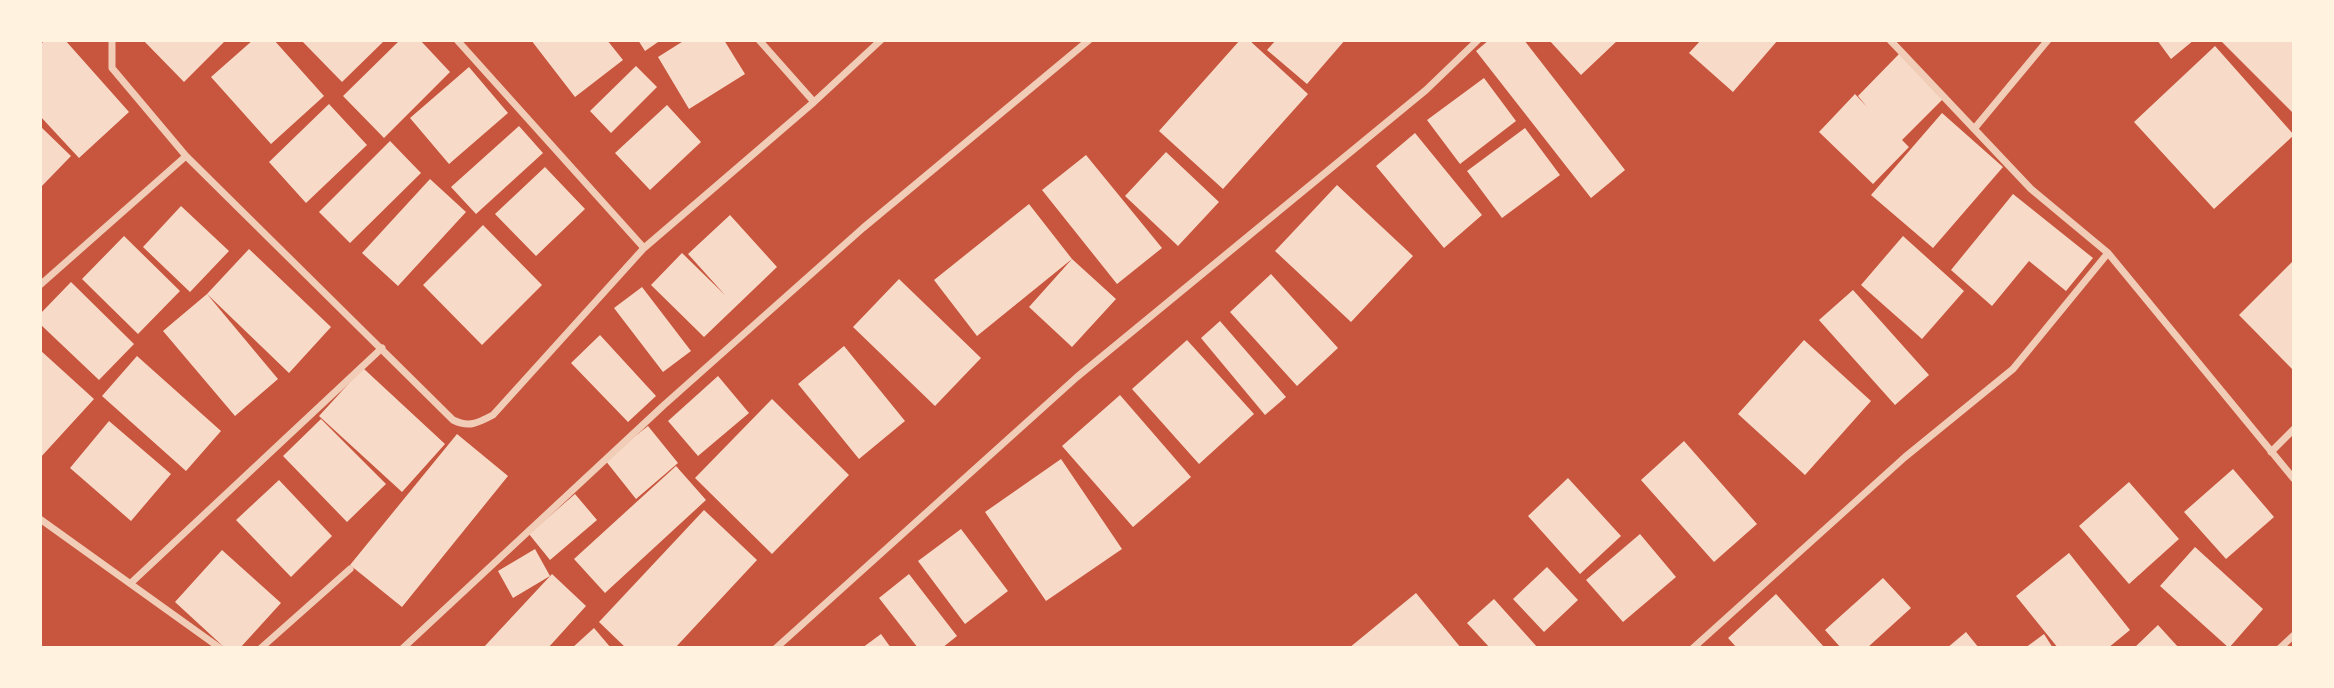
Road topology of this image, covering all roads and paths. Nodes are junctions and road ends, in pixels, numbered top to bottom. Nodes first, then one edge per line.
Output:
1 (112, 40) edge
2 (457, 40) edge
3 (759, 40) edge
4 (881, 40) edge
5 (1089, 40) edge
6 (1478, 40) edge
7 (1890, 40) edge
8 (2048, 40) edge
9 (814, 103) junction
10 (1974, 129) junction
11 (186, 156) junction
12 (644, 248) junction
13 (2108, 253) junction
14 (40, 285) edge
15 (382, 348) junction
16 (2294, 429) edge
17 (2271, 452) junction
18 (2294, 479) edge
19 (40, 519) edge
20 (349, 569) dead end
21 (132, 582) junction
22 (2294, 635) edge
23 (220, 648) edge
24 (261, 648) edge
25 (403, 648) edge
26 (776, 648) edge
27 (1693, 648) edge
28 (2280, 648) edge

1 - 11 street
2 - 12 street
3 - 9 street
4 - 9 street
5 - 25 street
6 - 26 street
7 - 10 street
8 - 10 street
9 - 12 street
10 - 13 street
11 - 14 street
11 - 15 street
12 - 15 street
13 - 17 street
13 - 27 street
15 - 21 street
16 - 17 street
17 - 18 street
19 - 21 street
20 - 24 street
21 - 23 street
22 - 28 street

